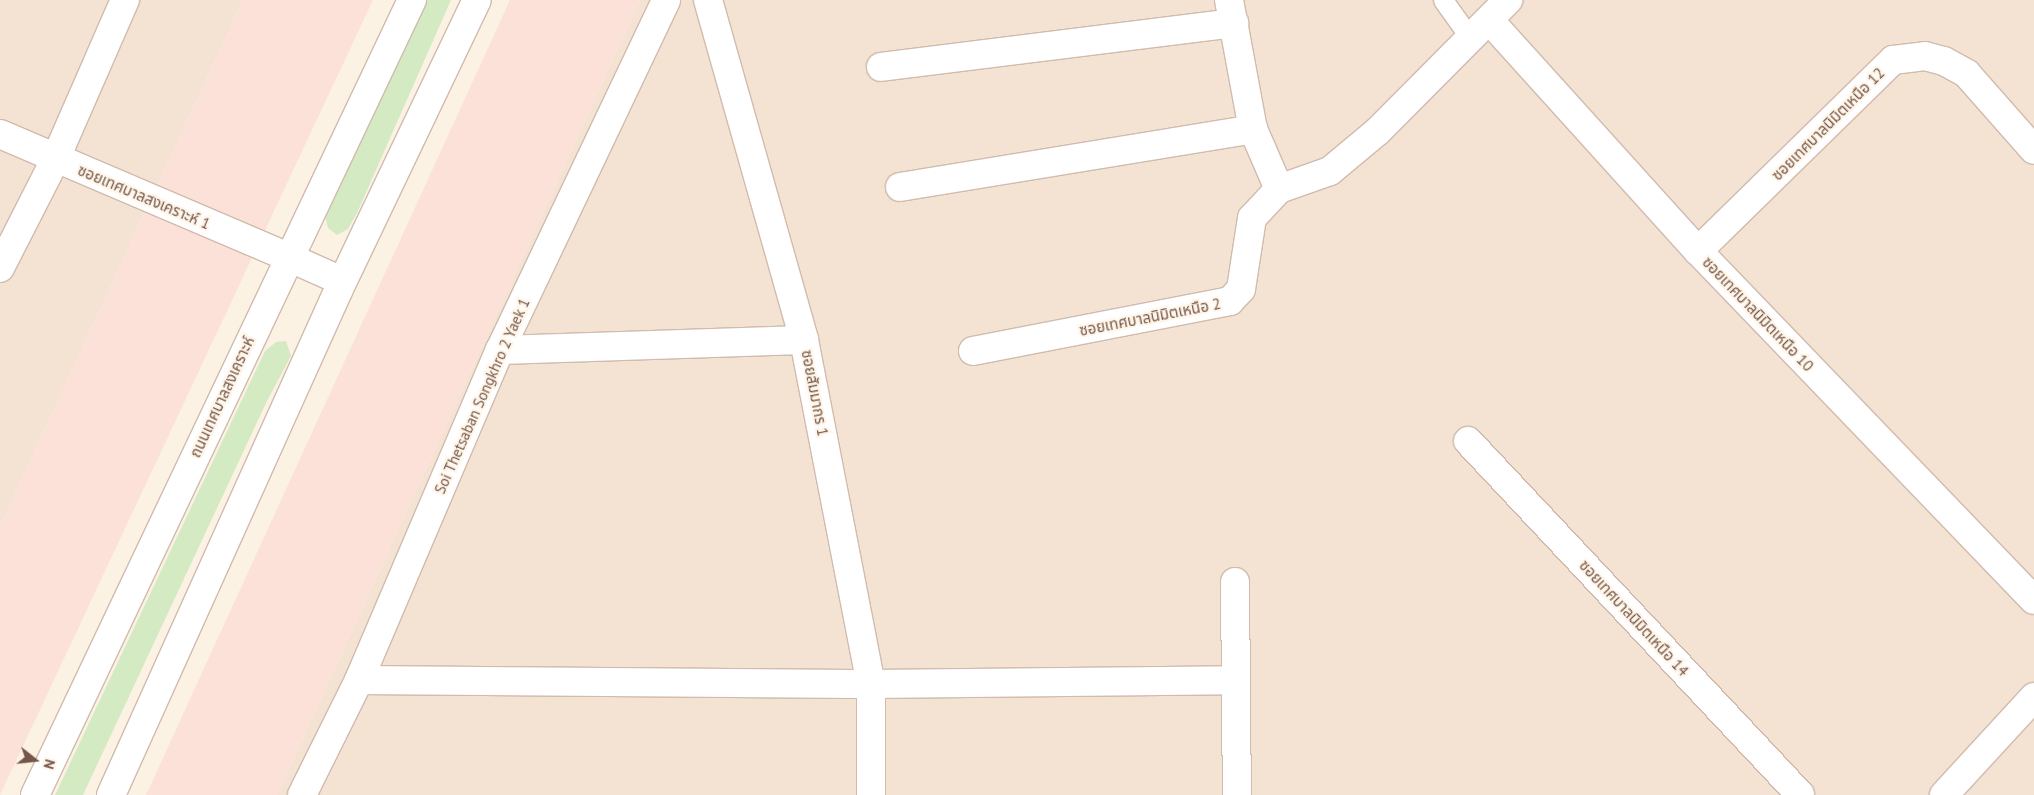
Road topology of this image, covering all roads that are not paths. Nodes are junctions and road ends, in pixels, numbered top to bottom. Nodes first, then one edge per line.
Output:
1 (125, 0) edge
2 (412, 0) edge
3 (477, 0) edge
4 (666, 0) edge
5 (708, 0) edge
6 (1443, 0) edge
7 (1508, 0) edge
8 (1231, 12) edge
9 (1480, 30) junction
10 (881, 67) dead end
11 (1253, 129) junction
12 (0, 134) edge
13 (2034, 150) edge
14 (55, 160) junction
15 (900, 187) dead end
16 (1279, 189) junction
17 (1698, 251) junction
18 (288, 257) junction
19 (0, 268) edge
20 (342, 281) junction
21 (804, 340) junction
22 (500, 350) junction
23 (973, 351) dead end
24 (1468, 441) dead end
25 (1235, 582) dead end
26 (2034, 600) edge
27 (359, 680) junction
28 (1234, 680) junction
29 (871, 684) junction
30 (2034, 696) edge
31 (35, 795) edge
32 (111, 795) edge
33 (302, 795) edge
34 (871, 795) edge
35 (1237, 795) edge
36 (1800, 795) edge
37 (1944, 795) edge

1 - 14 street
2 - 18 street, ถนนเทศบาลสงเคราะห์
3 - 20 street
4 - 22 street, Soi Thetsaban Songkhro 2 Yaek 1
5 - 21 street, ซอยสัมมากร 1
6 - 9 lane
7 - 9 street, ซอยเทศบาลนิมิตเหนือ 2
8 - 10 street
8 - 11 street
9 - 16 street, ซอยเทศบาลนิมิตเหนือ 2
9 - 17 street, ซอยเทศบาลนิมิตเหนือ 10
11 - 15 street
11 - 16 street
12 - 14 street, ซอยเทศบาลสงเคราะห์ 1
13 - 17 street, ซอยเทศบาลนิมิตเหนือ 12
14 - 18 street, ซอยเทศบาลสงเคราะห์ 1
14 - 19 street
16 - 23 street, ซอยเทศบาลนิมิตเหนือ 2
17 - 26 street, ซอยเทศบาลนิมิตเหนือ 10
18 - 20 street, ซอยเทศบาลสงเคราะห์ 1
18 - 31 street, ถนนเทศบาลสงเคราะห์
20 - 32 street
21 - 22 street
21 - 29 street, ซอยสัมมากร 1
22 - 27 street, Soi Thetsaban Songkhro 2 Yaek 1
24 - 36 street, ซอยเทศบาลนิมิตเหนือ 14
25 - 28 street
27 - 29 street
27 - 33 street, Soi Thetsaban Songkhro 2 Yaek 1
28 - 29 street
28 - 35 street
29 - 34 street, ซอยสัมมากร 1
30 - 37 street

